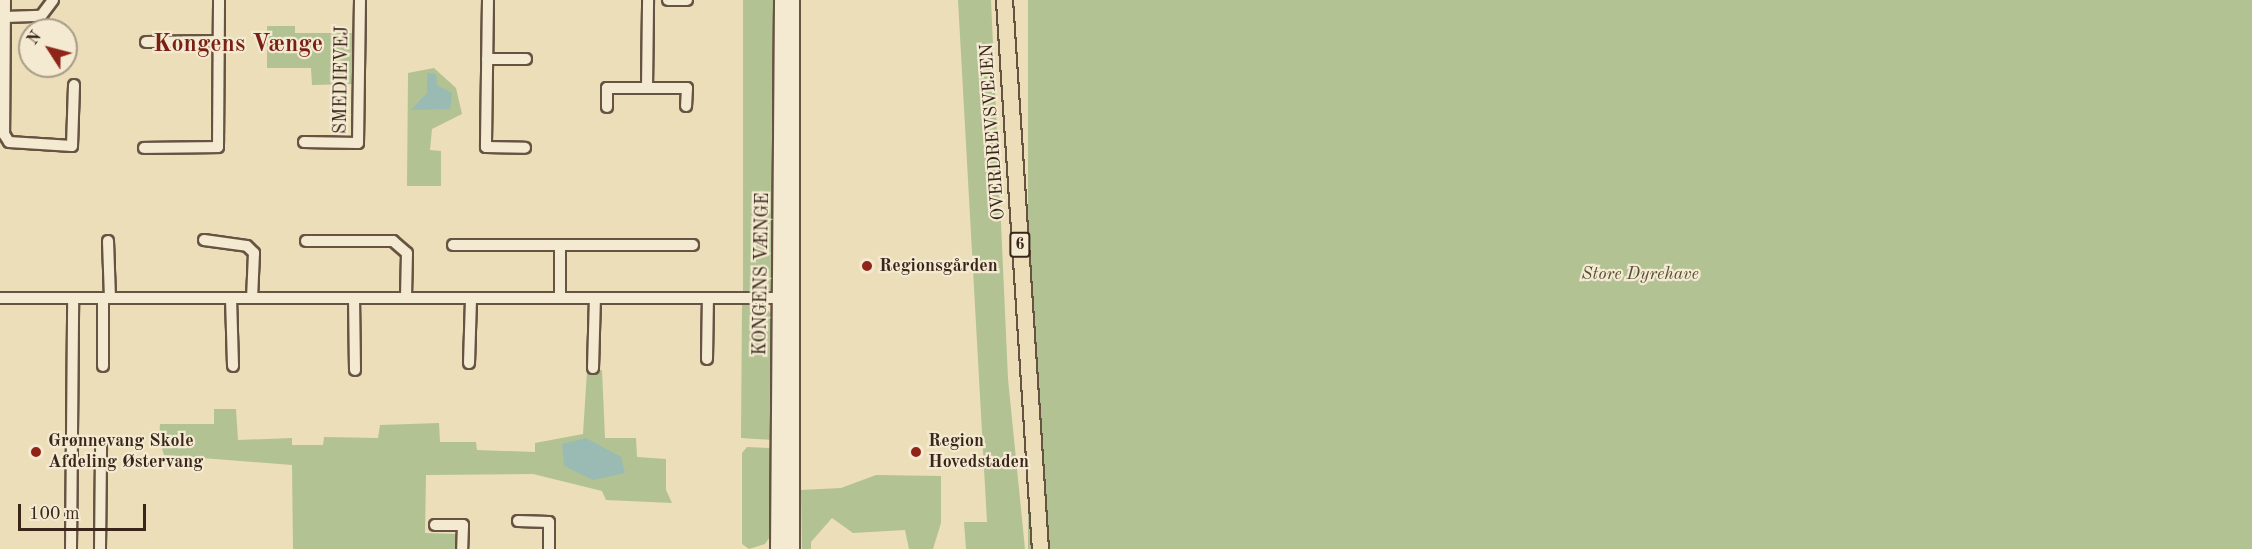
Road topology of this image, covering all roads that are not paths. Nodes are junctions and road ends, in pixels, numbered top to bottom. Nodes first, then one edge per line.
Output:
1 (5, 0) edge
2 (53, 0) edge
3 (219, 0) edge
4 (360, 0) edge
5 (488, 0) edge
6 (648, 0) edge
7 (668, 0) edge
8 (687, 0) edge
9 (782, 0) edge
10 (792, 0) edge
11 (1004, 0) edge
12 (5, 17) junction
13 (219, 41) junction
14 (146, 42) dead end
15 (487, 59) junction
16 (525, 59) dead end
17 (74, 86) dead end
18 (647, 88) junction
19 (686, 106) dead end
20 (607, 107) dead end
21 (304, 142) dead end
22 (144, 148) dead end
23 (525, 148) dead end
24 (204, 240) dead end
25 (108, 241) dead end
26 (306, 242) dead end
27 (453, 245) dead end
28 (693, 245) dead end
29 (560, 246) junction
30 (0, 298) edge
31 (73, 298) junction
32 (106, 298) junction
33 (231, 298) junction
34 (252, 298) junction
35 (354, 298) junction
36 (406, 298) junction
37 (471, 298) junction
38 (560, 298) junction
39 (594, 298) junction
40 (708, 298) junction
41 (779, 298) junction
42 (794, 298) junction
43 (707, 359) dead end
44 (469, 363) dead end
45 (103, 366) dead end
46 (233, 366) dead end
47 (593, 368) dead end
48 (355, 370) dead end
49 (101, 446) dead end
50 (518, 521) dead end
51 (435, 525) dead end
52 (71, 549) edge
53 (100, 549) edge
54 (462, 549) edge
55 (549, 549) edge
56 (777, 549) edge
57 (792, 549) edge
58 (1041, 549) edge

1 - 12 street
2 - 12 street
3 - 13 street
4 - 21 street, SMEDIEVEJ
5 - 15 street
6 - 18 street
7 - 8 street
9 - 41 street, KONGENS VÆNGE
10 - 42 street, KONGENS VÆNGE
11 - 58 main road, OVERDREVSVEJEN / 6
12 - 17 street
13 - 14 street
13 - 22 street
15 - 16 street
15 - 23 street
18 - 19 street
18 - 20 street
24 - 34 street
25 - 32 street
26 - 36 street
27 - 29 street
28 - 29 street
29 - 38 street
30 - 31 street
31 - 32 street
31 - 52 street
32 - 33 street
32 - 45 street
33 - 34 street
33 - 46 street
34 - 35 street
35 - 36 street
35 - 48 street
36 - 37 street
37 - 38 street
37 - 44 street
38 - 39 street
39 - 40 street
39 - 47 street
40 - 41 street
40 - 43 street
41 - 42 street
41 - 56 street, KONGENS VÆNGE
42 - 57 street, KONGENS VÆNGE
49 - 53 street
50 - 55 street
51 - 54 street

